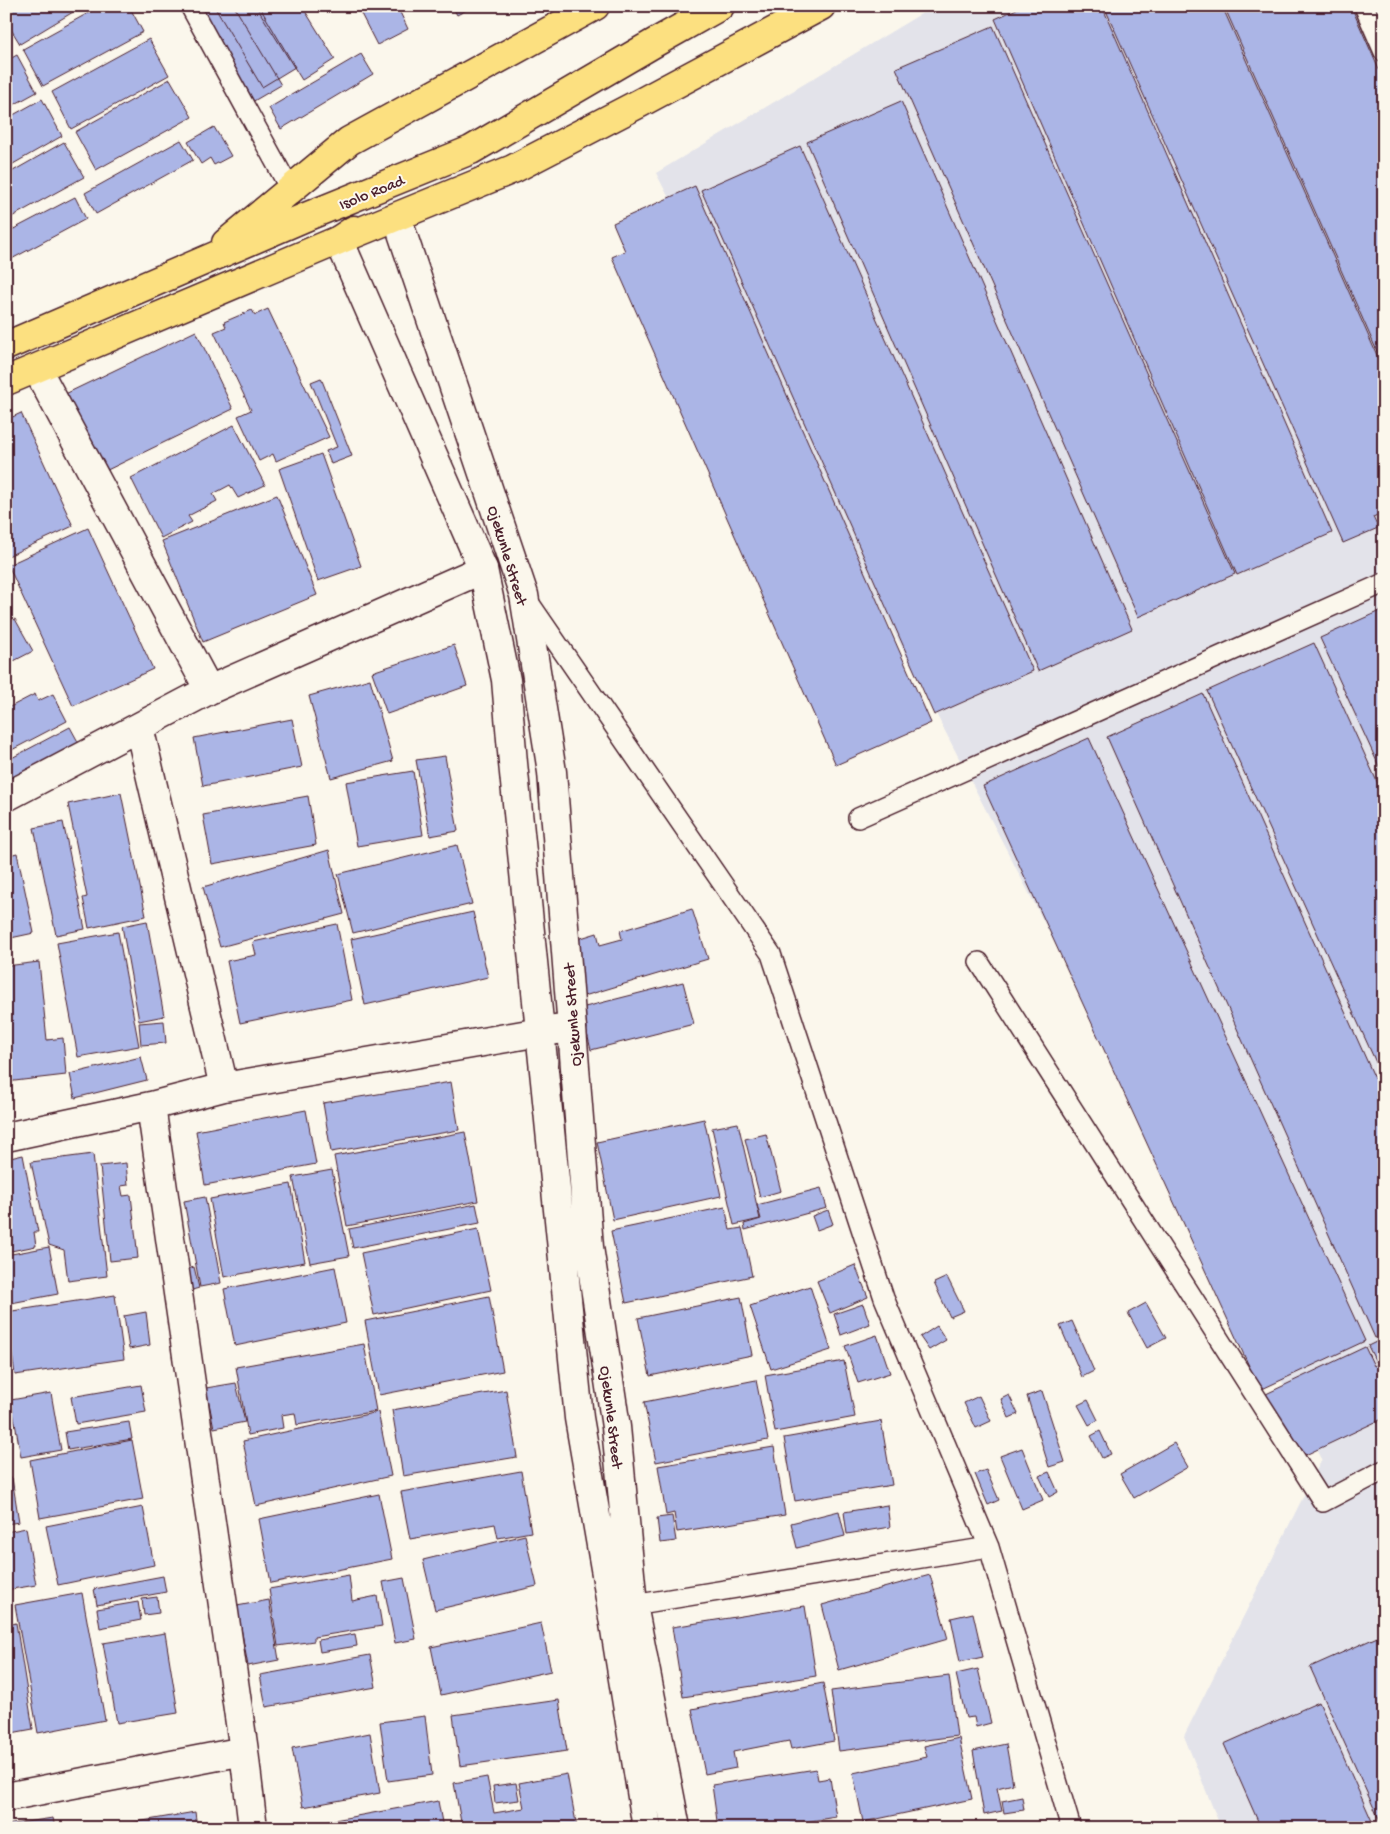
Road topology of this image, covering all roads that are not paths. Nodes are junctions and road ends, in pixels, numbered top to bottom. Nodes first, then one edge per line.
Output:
1 (190, 6) edge
2 (596, 6) edge
3 (720, 6) edge
4 (821, 6) edge
5 (1364, 6) edge
6 (1384, 52) edge
7 (470, 150) junction
8 (290, 189) junction
9 (397, 218) junction
10 (339, 240) junction
11 (202, 262) junction
12 (6, 346) edge
13 (37, 368) junction
14 (6, 382) edge
15 (484, 569) junction
16 (1384, 583) edge
17 (524, 595) junction
18 (209, 690) junction
19 (139, 727) junction
20 (6, 797) edge
21 (858, 818) dead end
22 (979, 962) dead end
23 (572, 1028) junction
24 (540, 1032) junction
25 (224, 1088) junction
26 (151, 1106) junction
27 (6, 1137) edge
28 (1384, 1470) edge
29 (989, 1547) junction
30 (633, 1605) junction
31 (244, 1751) junction
32 (6, 1797) edge
33 (253, 1828) edge
34 (646, 1828) edge
35 (676, 1828) edge
36 (1071, 1828) edge

1 - 8 lane
2 - 8 main road
3 - 7 main road, Isolo Road
4 - 9 main road
5 - 6 lane
7 - 10 main road
7 - 11 main road, Isolo Road
8 - 11 main road
9 - 10 main road
9 - 17 street, Ojekunle Street
10 - 13 main road
10 - 15 street, Ojekunle Street
11 - 12 main road, Isolo Road
13 - 14 main road
13 - 18 street
15 - 18 street
15 - 24 street, Ojekunle Street
16 - 21 lane
17 - 23 street, Ojekunle Street
17 - 29 lane
18 - 19 street
19 - 20 street
19 - 25 street
22 - 28 lane
23 - 24 street
23 - 30 street, Ojekunle Street
24 - 25 street
24 - 34 street, Ojekunle Street
25 - 26 street
26 - 27 street
26 - 31 street
29 - 30 lane
29 - 36 lane
30 - 35 street, Ojekunle Street
31 - 32 street
31 - 33 street

